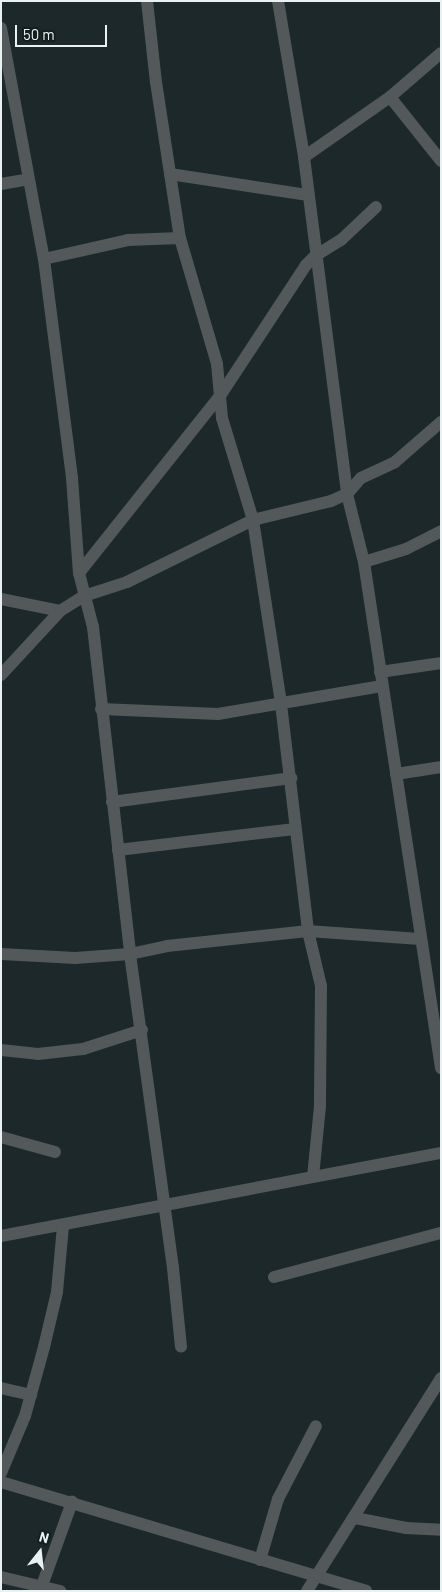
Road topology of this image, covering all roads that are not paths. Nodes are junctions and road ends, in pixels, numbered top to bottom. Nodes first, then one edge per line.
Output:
1 (147, 1) edge
2 (278, 1) edge
3 (1, 28) edge
4 (441, 53) edge
5 (390, 97) junction
6 (304, 157) junction
7 (441, 161) edge
8 (170, 174) junction
9 (28, 179) junction
10 (1, 184) edge
11 (308, 195) junction
12 (376, 207) dead end
13 (180, 238) junction
14 (315, 256) junction
15 (44, 259) junction
16 (220, 396) junction
17 (441, 422) edge
18 (347, 494) junction
19 (253, 520) junction
20 (441, 531) edge
21 (364, 562) junction
22 (79, 574) junction
23 (84, 596) junction
24 (1, 599) edge
25 (60, 611) junction
26 (441, 663) edge
27 (380, 672) junction
28 (1, 675) edge
29 (382, 686) junction
30 (281, 704) junction
31 (101, 709) junction
32 (441, 767) edge
33 (396, 774) junction
34 (291, 778) junction
35 (112, 802) junction
36 (295, 829) junction
37 (118, 850) junction
38 (308, 930) junction
39 (420, 939) junction
40 (1, 954) edge
41 (130, 954) junction
42 (142, 1030) junction
43 (1, 1050) edge
44 (441, 1068) edge
45 (1, 1137) edge
46 (55, 1152) dead end
47 (441, 1153) edge
48 (313, 1177) junction
49 (164, 1207) junction
50 (63, 1226) junction
51 (441, 1233) edge
52 (1, 1236) edge
53 (274, 1277) dead end
54 (181, 1347) dead end
55 (441, 1378) edge
56 (1, 1388) edge
57 (31, 1395) junction
58 (316, 1426) dead end
59 (1, 1473) edge
60 (1, 1482) edge
61 (72, 1502) junction
62 (355, 1518) junction
63 (441, 1530) edge
64 (260, 1560) junction
65 (1, 1577) edge
66 (317, 1578) junction
67 (41, 1588) edge
68 (60, 1591) edge
69 (307, 1591) edge
70 (366, 1591) edge

1 - 8 street
2 - 6 street
3 - 9 street
4 - 5 street
5 - 6 street
5 - 7 street
6 - 11 street
8 - 11 street
8 - 13 street
9 - 10 street
9 - 15 street
11 - 14 street
12 - 14 street
13 - 15 street
13 - 16 street
14 - 16 street
14 - 18 street
15 - 22 street
16 - 19 street
16 - 22 street
17 - 18 street
18 - 19 street
18 - 21 street
19 - 23 street
19 - 30 street
20 - 21 street
21 - 27 street
22 - 23 street
23 - 25 street
23 - 31 street
24 - 25 street
25 - 28 street
26 - 27 street
27 - 29 street
29 - 30 street
29 - 33 street
30 - 31 street
30 - 34 street
31 - 35 street
32 - 33 street
33 - 39 street
34 - 35 street
34 - 36 street
35 - 37 street
36 - 37 street
36 - 38 street
37 - 41 street
38 - 39 street
38 - 41 street
38 - 48 street
39 - 44 street
40 - 41 street
41 - 42 street
42 - 43 street
42 - 49 street
45 - 46 street
47 - 48 street
48 - 49 street
49 - 50 street
49 - 54 street
50 - 52 street
50 - 57 street
51 - 53 street
55 - 62 street
56 - 57 street
57 - 59 street
58 - 64 street
60 - 61 street
61 - 64 street
61 - 67 street
62 - 63 street
62 - 66 street
64 - 66 street
65 - 67 street
66 - 69 street
66 - 70 street
67 - 68 street

